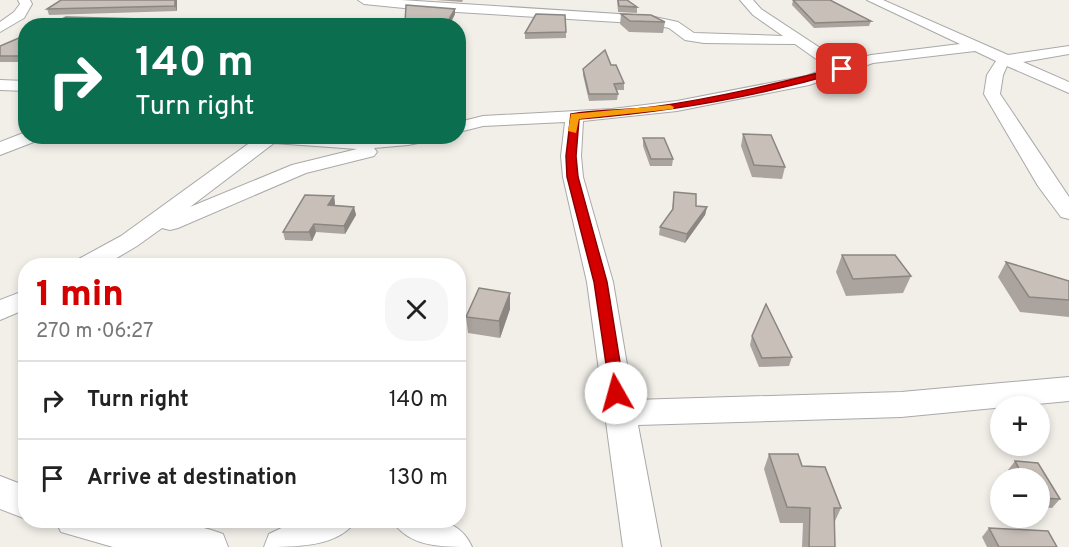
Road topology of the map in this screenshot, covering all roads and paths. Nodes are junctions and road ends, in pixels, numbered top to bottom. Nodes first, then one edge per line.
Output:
1 (24, 0) edge
2 (364, 0) edge
3 (746, 0) edge
4 (873, 0) edge
5 (384, 6) edge
6 (0, 28) edge
7 (799, 40) junction
8 (976, 47) junction
9 (1069, 50) edge
10 (1005, 60) junction
11 (842, 69) junction
12 (0, 85) edge
13 (18, 86) edge
14 (1069, 88) edge
15 (574, 116) junction
16 (466, 126) edge
17 (18, 142) edge
18 (260, 144) edge
19 (396, 144) edge
20 (0, 149) edge
21 (1069, 212) edge
22 (129, 241) junction
23 (98, 258) edge
24 (18, 302) edge
25 (0, 311) edge
26 (1069, 389) edge
27 (619, 413) junction
28 (0, 492) edge
29 (18, 500) edge
30 (107, 528) edge
31 (321, 528) edge
32 (423, 528) edge
33 (209, 547) edge
34 (283, 547) edge
35 (453, 547) edge
36 (642, 547) edge

1 - 6 street
2 - 5 street
3 - 7 street
4 - 8 street
5 - 7 street
7 - 11 street
8 - 10 street
8 - 11 street
9 - 10 street
10 - 14 street
10 - 21 street
11 - 15 street
12 - 13 street
15 - 16 street
15 - 27 street
17 - 20 street
18 - 22 street
19 - 22 street
22 - 23 street
24 - 25 street
26 - 27 street
27 - 36 street
28 - 29 street
30 - 33 street
31 - 34 street
32 - 35 street

